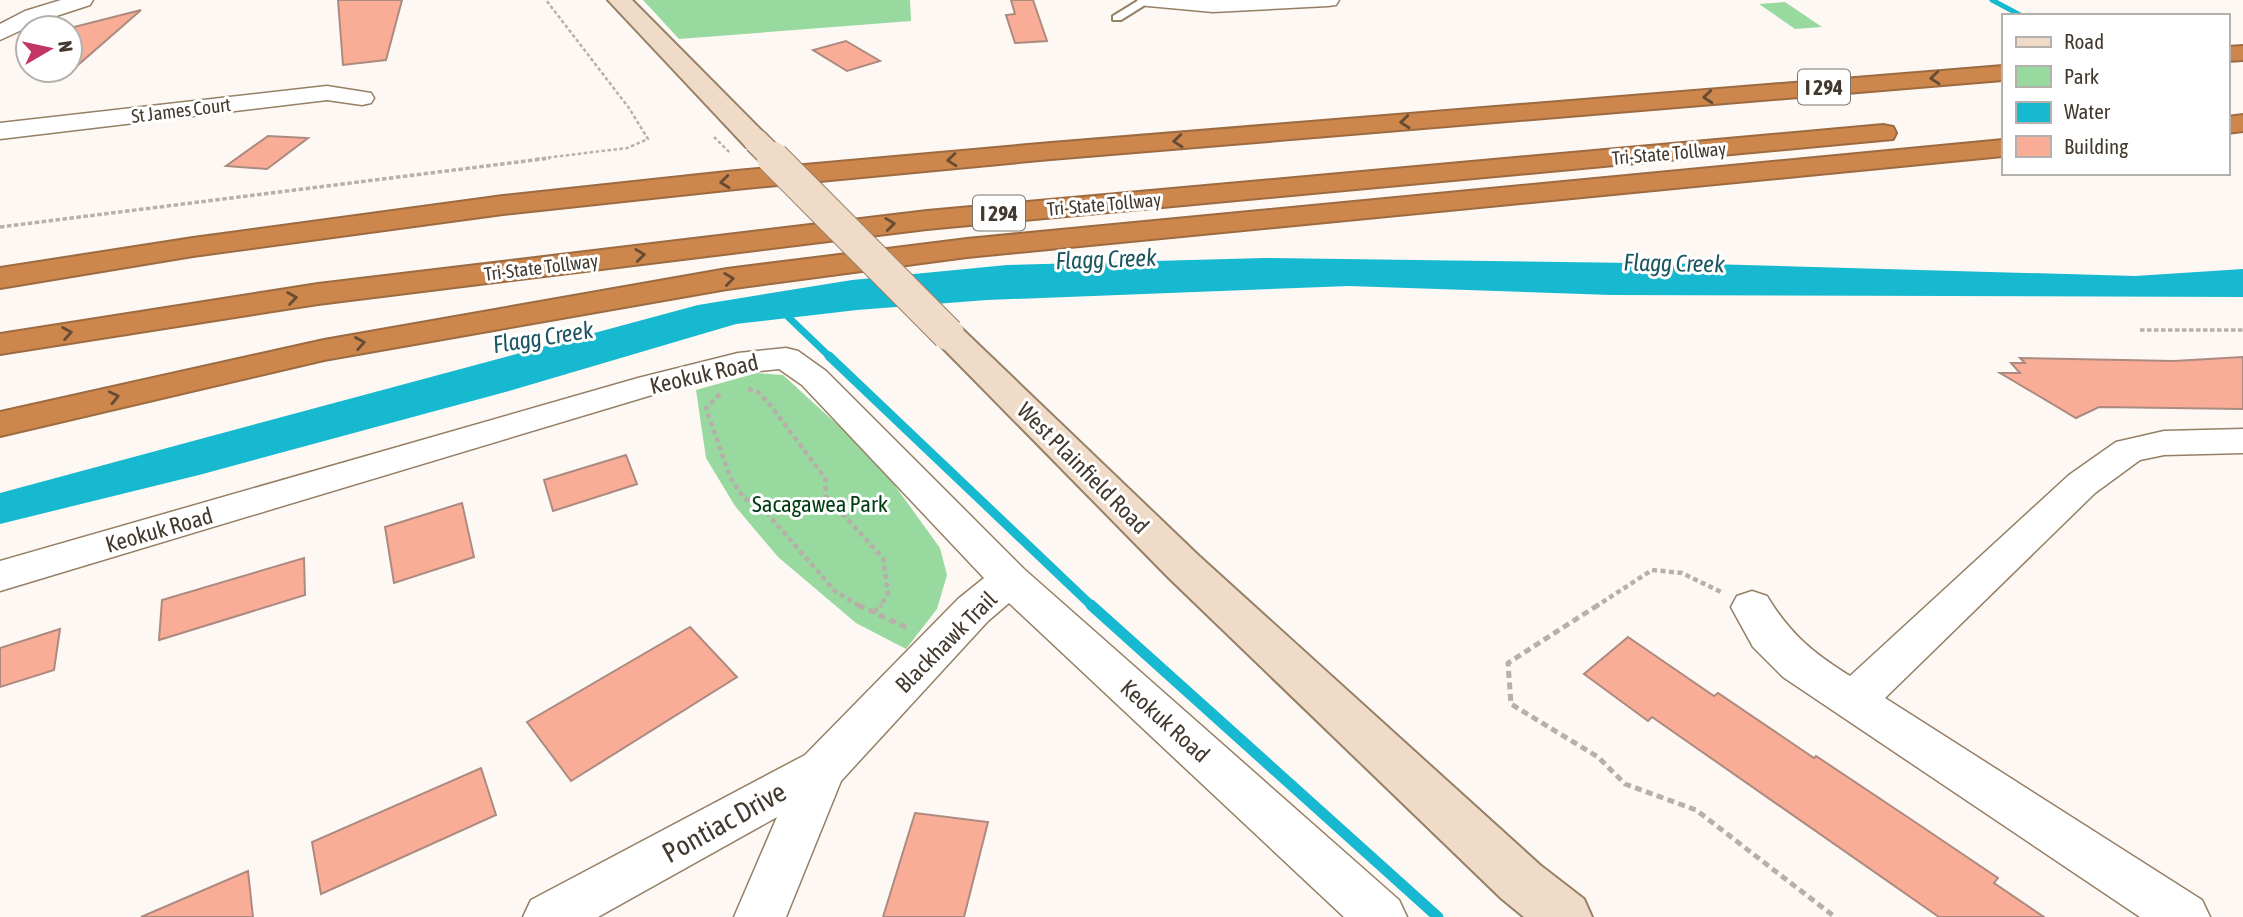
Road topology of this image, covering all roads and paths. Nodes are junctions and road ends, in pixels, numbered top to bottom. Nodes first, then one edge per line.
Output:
1 (82, 0) edge
2 (546, 0) edge
3 (619, 0) edge
4 (1148, 0) edge
5 (1328, 0) edge
6 (1117, 18) dead end
7 (0, 33) edge
8 (2002, 52) edge
9 (2002, 73) edge
10 (362, 98) dead end
11 (2002, 122) edge
12 (0, 131) edge
13 (2002, 148) edge
14 (2002, 164) edge
15 (0, 227) edge
16 (967, 248) junction
17 (0, 253) edge
18 (0, 278) edge
19 (2140, 330) dead end
20 (2243, 330) edge
21 (0, 344) edge
22 (741, 388) dead end
23 (730, 391) dead end
24 (0, 424) edge
25 (2243, 442) edge
26 (0, 576) edge
27 (1010, 580) junction
28 (1752, 607) joint
29 (1853, 701) junction
30 (882, 705) joint
31 (822, 769) junction
32 (550, 917) edge
33 (760, 917) edge
34 (1381, 917) edge
35 (1565, 917) edge
36 (1835, 917) edge
37 (2184, 917) edge

1 - 7 street
2 - 15 path
3 - 35 main road, West Plainfield Road, bridge
4 - 5 street
4 - 6 lane
8 - 17 highway, I 294
9 -> 18 highway, I 294
10 - 12 street, St James Court
21 -> 11 highway, Tri-State Tollway / I 294
13 - 16 highway
14 - 16 highway
24 -> 16 highway
19 - 20 path
22 - 23 path
25 - 29 street
26 - 27 street, Keokuk Road
27 - 30 street, Blackhawk Trail
27 - 34 street, Keokuk Road
28 - 29 street
28 - 36 path
29 - 37 street
30 - 31 street, Pontiac Drive
31 - 32 street, Pontiac Drive
31 - 33 street

